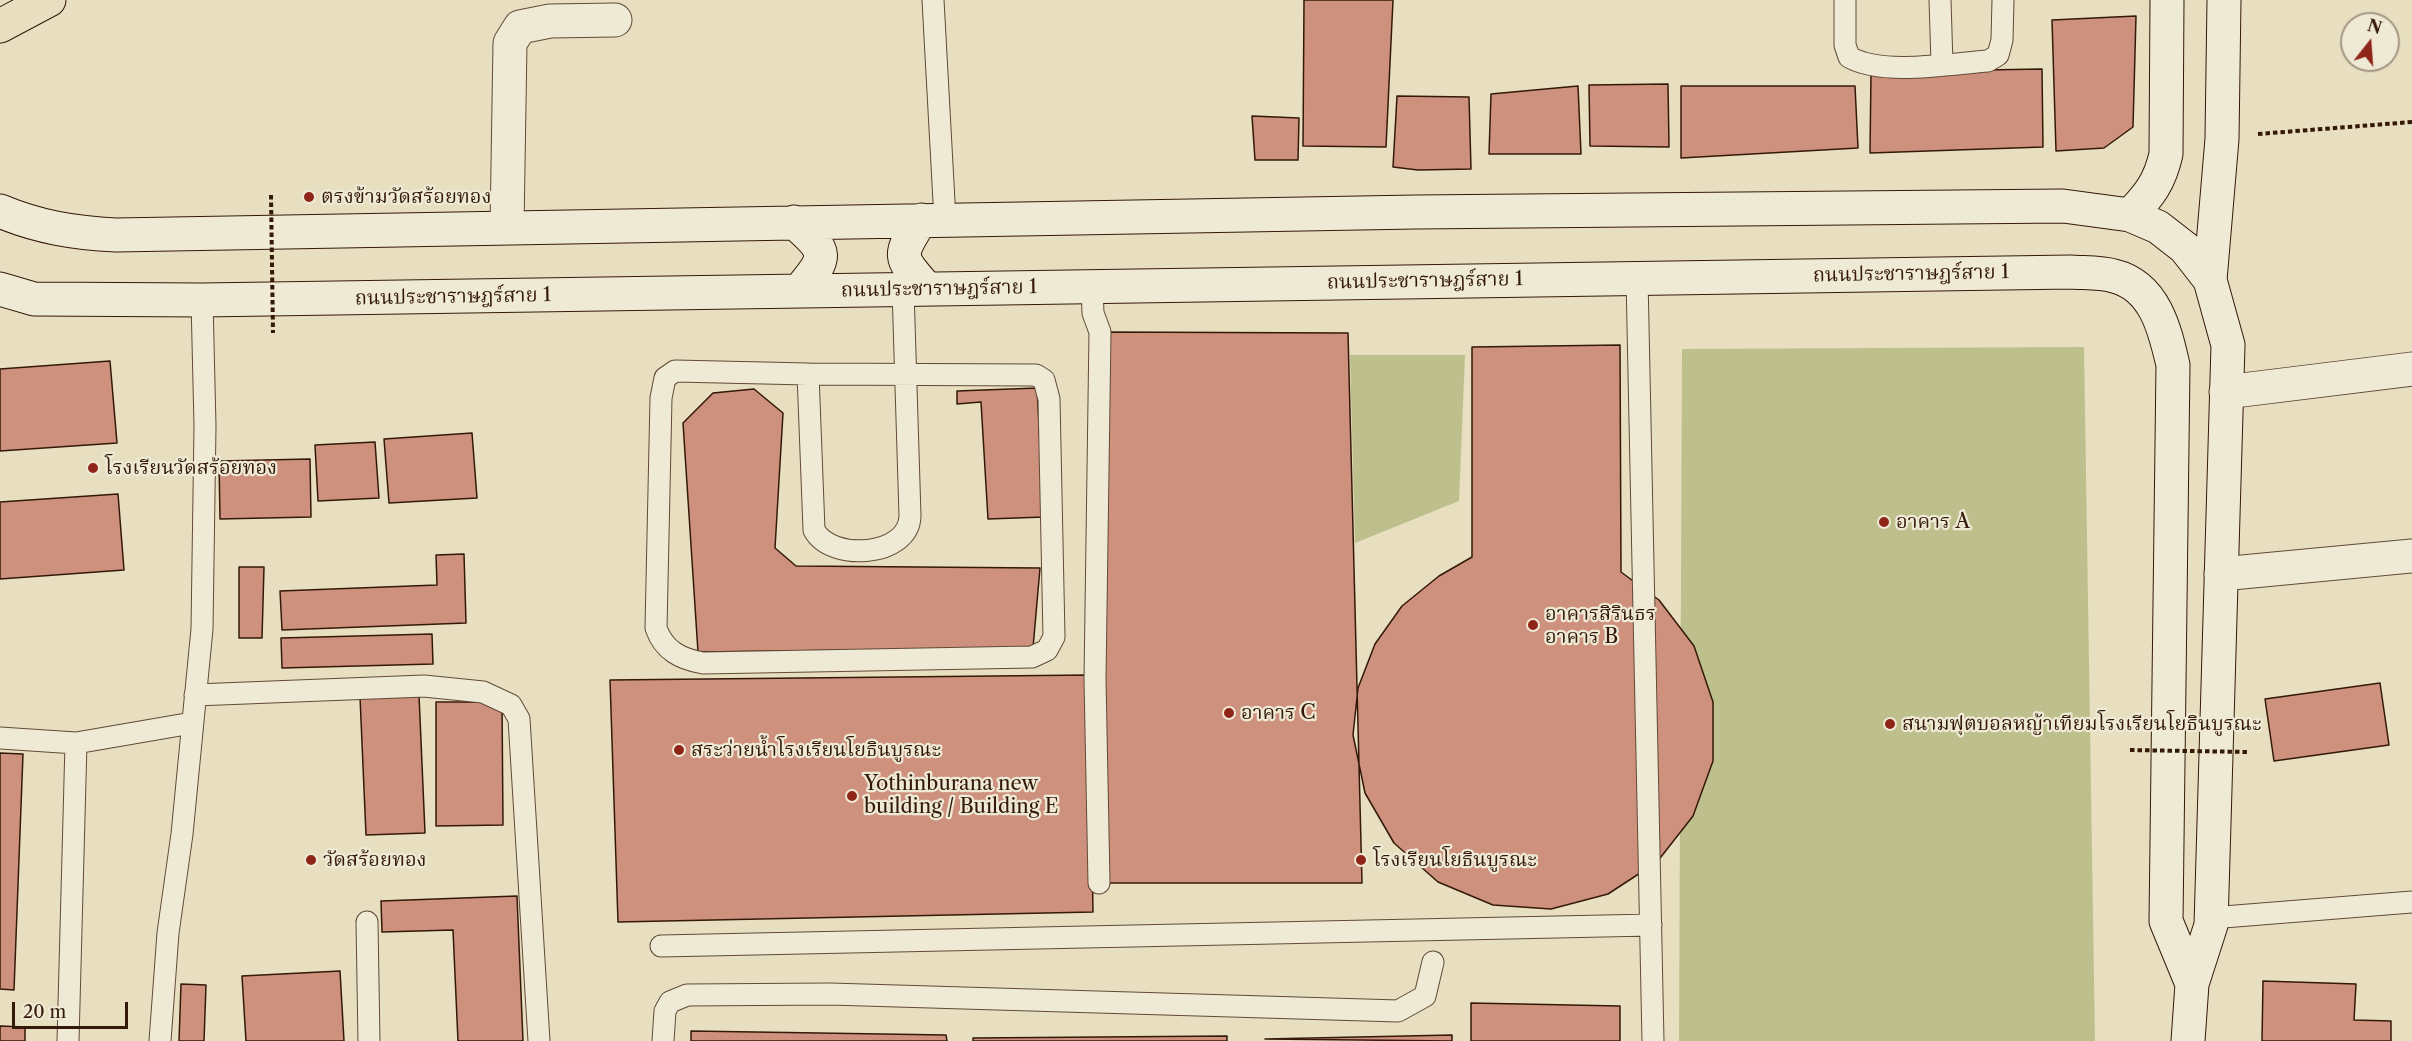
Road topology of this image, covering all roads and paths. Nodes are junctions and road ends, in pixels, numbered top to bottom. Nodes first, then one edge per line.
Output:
1 (49, 0) edge
2 (933, 0) edge
3 (1845, 0) edge
4 (1940, 0) edge
5 (2003, 0) edge
6 (2167, 0) edge
7 (2224, 0) edge
8 (615, 20) dead end
9 (0, 26) edge
10 (1942, 64) junction
11 (2412, 122) edge
12 (2222, 139) junction
13 (271, 195) dead end
14 (0, 210) edge
15 (2130, 214) junction
16 (933, 220) junction
17 (794, 222) junction
18 (507, 227) junction
19 (1637, 278) junction
20 (2210, 280) junction
21 (1092, 286) junction
22 (0, 289) edge
23 (915, 289) junction
24 (799, 291) junction
25 (202, 300) junction
26 (273, 333) dead end
27 (2412, 369) edge
28 (905, 373) junction
29 (808, 374) junction
30 (2226, 392) junction
31 (2412, 556) edge
32 (2221, 574) junction
33 (195, 695) junction
34 (192, 723) junction
35 (0, 738) edge
36 (76, 743) junction
37 (2130, 750) dead end
38 (2248, 752) dead end
39 (1099, 883) dead end
40 (2412, 902) edge
41 (2211, 918) junction
42 (367, 922) dead end
43 (1651, 925) junction
44 (661, 946) dead end
45 (1433, 962) dead end
46 (2192, 984) junction
47 (68, 1041) edge
48 (160, 1041) edge
49 (369, 1041) edge
50 (539, 1041) edge
51 (663, 1041) edge
52 (1653, 1041) edge
53 (2188, 1041) edge

1 - 9 highway
2 - 16 lane
3 - 10 lane
4 - 10 lane
5 - 10 lane
6 - 15 main road
7 - 12 main road, ถนนประชาราษฎร์สาย 1
8 - 18 main road
11 - 12 path
12 - 20 main road, ถนนประชาราษฎร์สาย 1
13 - 26 path, bridge
14 - 18 main road, ถนนประชาราษฎร์สาย 1
15 - 16 main road, ถนนประชาราษฎร์สาย 1
15 - 20 main road, ถนนประชาราษฎร์สาย 1
16 - 17 main road, ถนนประชาราษฎร์สาย 1
16 - 23 main road
17 - 18 main road, ถนนประชาราษฎร์สาย 1
17 - 24 main road
19 - 21 main road, ถนนประชาราษฎร์สาย 1
19 - 43 lane
19 - 46 main road, ถนนประชาราษฎร์สาย 1
20 - 30 main road, ถนนประชาราษฎร์สาย 1
21 - 23 main road, ถนนประชาราษฎร์สาย 1
21 - 39 lane
22 - 25 main road, ถนนประชาราษฎร์สาย 1
23 - 24 main road, ถนนประชาราษฎร์สาย 1
23 - 28 lane
24 - 25 main road, ถนนประชาราษฎร์สาย 1
25 - 33 lane
27 - 30 main road
28 - 29 lane
28 - 29 lane
28 - 29 lane
30 - 32 main road, ถนนประชาราษฎร์สาย 1
31 - 32 main road
32 - 41 main road, ถนนประชาราษฎร์สาย 1
33 - 34 lane
33 - 50 lane
34 - 36 lane
34 - 48 lane
35 - 36 lane
36 - 47 lane
37 - 38 path, bridge
40 - 41 lane
41 - 46 main road, ถนนประชาราษฎร์สาย 1
42 - 49 lane
43 - 44 lane
43 - 52 lane
45 - 51 lane
46 - 53 main road, ถนนประชาราษฎร์สาย 1

